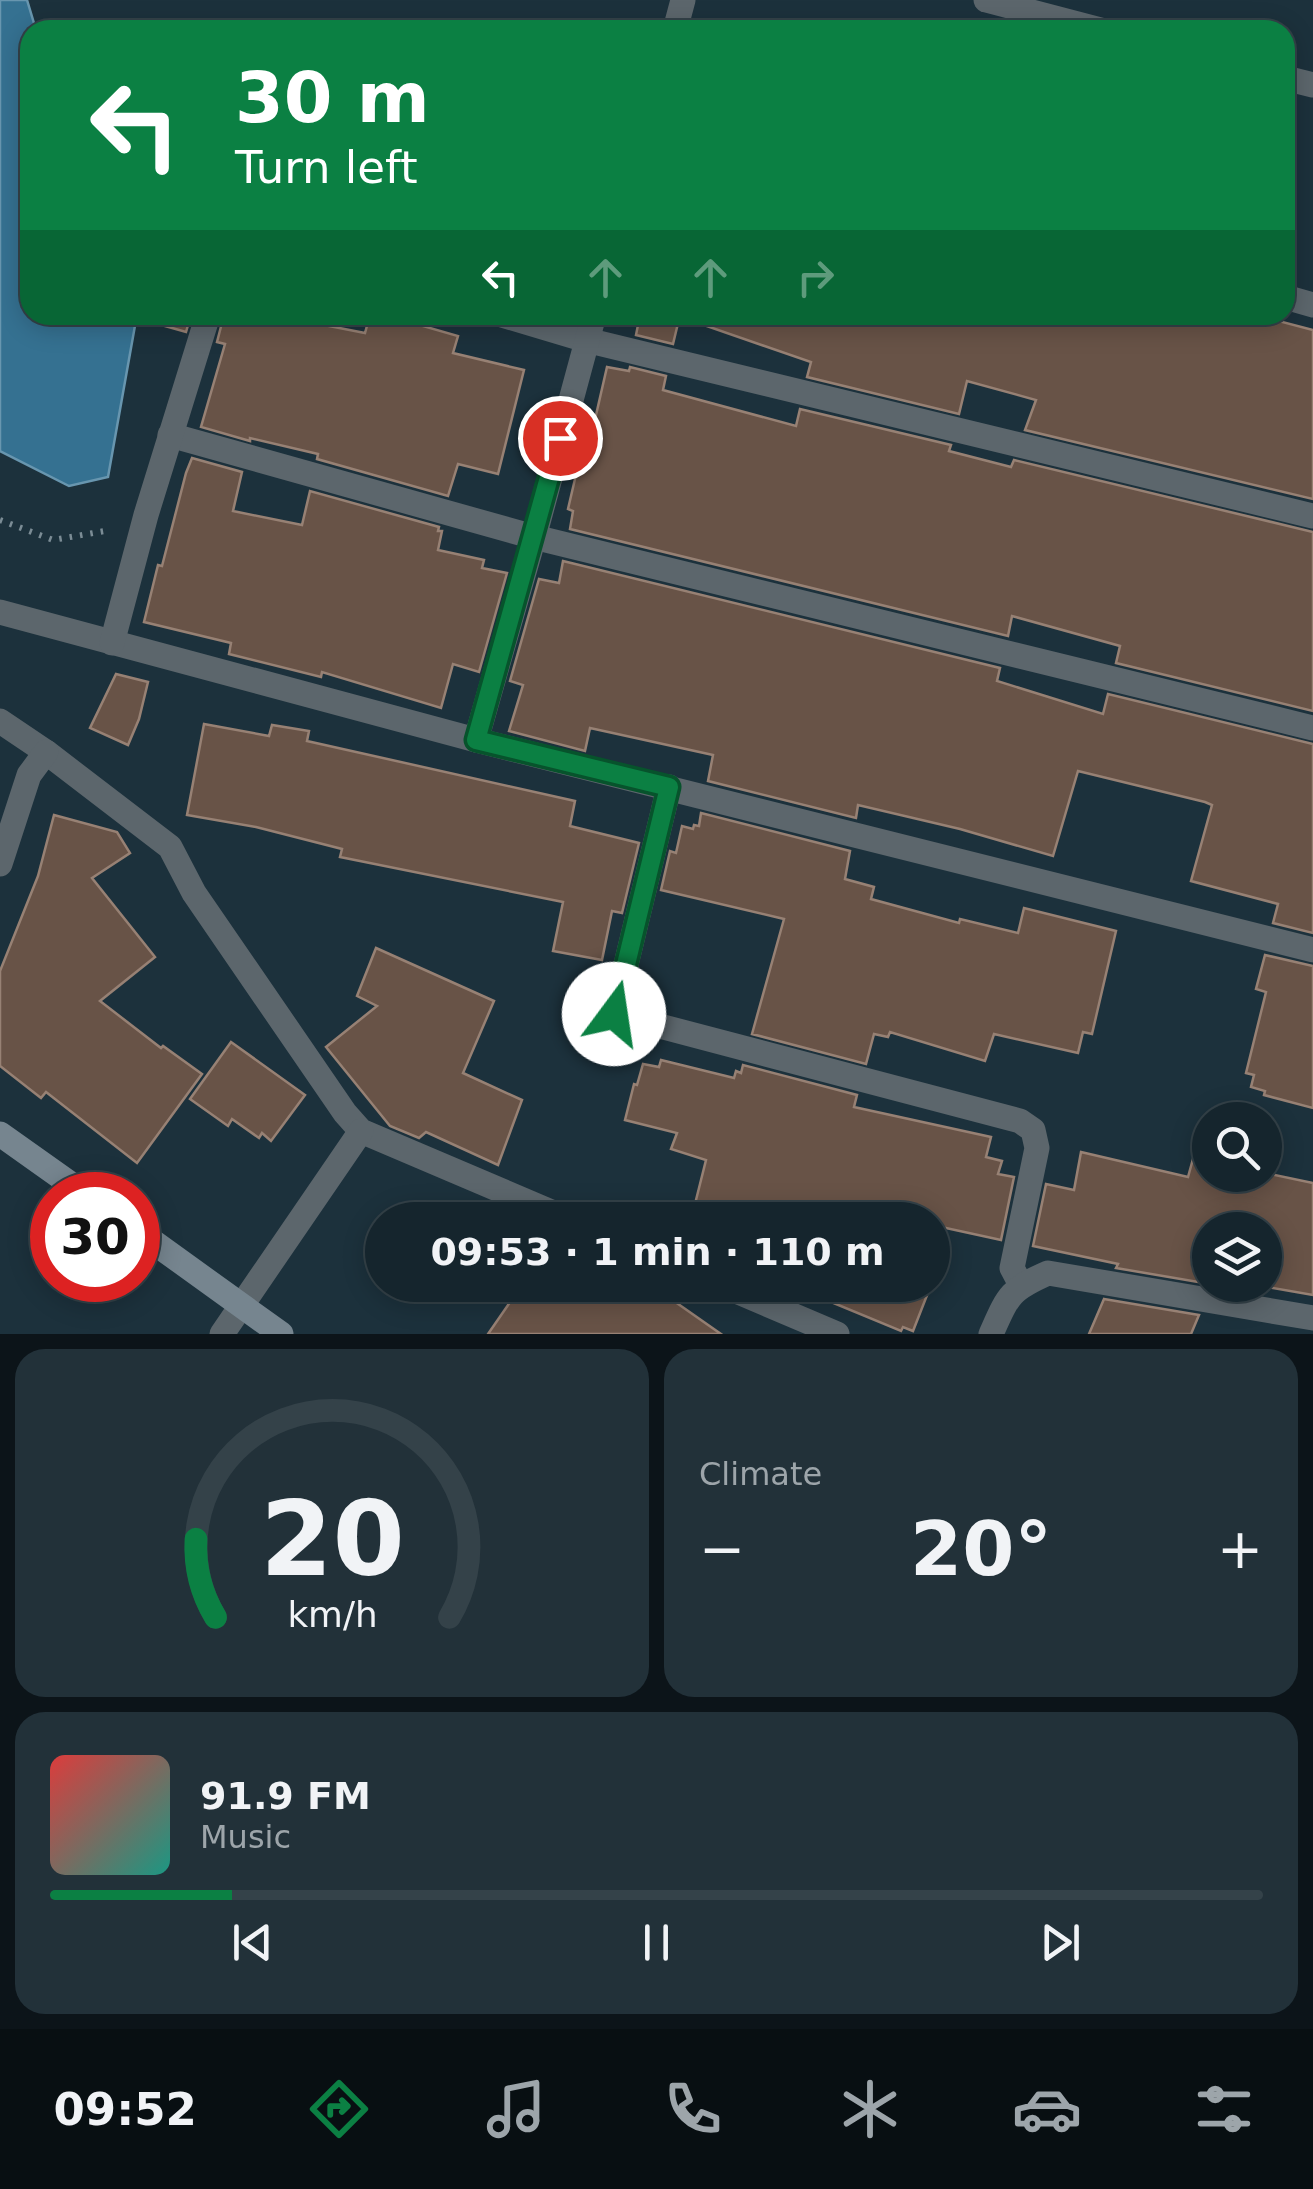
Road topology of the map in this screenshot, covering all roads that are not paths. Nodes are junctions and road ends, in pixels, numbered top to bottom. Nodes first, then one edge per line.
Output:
1 (986, 0) edge
2 (1063, 20) edge
3 (205, 325) edge
4 (590, 327) edge
5 (170, 435) junction
6 (1313, 516) edge
7 (534, 537) junction
8 (0, 612) edge
9 (112, 643) junction
10 (0, 720) edge
11 (1313, 728) edge
12 (476, 740) junction
13 (46, 752) junction
14 (669, 787) junction
15 (0, 864) edge
16 (1313, 950) edge
17 (362, 1131) junction
18 (0, 1134) edge
19 (54, 1172) edge
20 (528, 1202) edge
21 (160, 1248) edge
22 (1021, 1285) junction
23 (762, 1302) edge
24 (242, 1306) junction
25 (1313, 1318) edge
26 (222, 1334) edge
27 (282, 1334) edge
28 (837, 1334) edge
29 (991, 1334) edge

1 - 2 street
3 - 5 street
4 - 6 street
4 - 7 street
5 - 7 street
5 - 9 street
7 - 11 street
7 - 12 street
8 - 9 street
9 - 12 street
10 - 13 street
12 - 14 street
13 - 15 street
13 - 17 street
14 - 16 street
14 - 22 street
17 - 20 street
17 - 24 street
18 - 19 street
21 - 24 street
22 - 25 street
22 - 29 street
23 - 28 street
24 - 26 street
24 - 27 street

